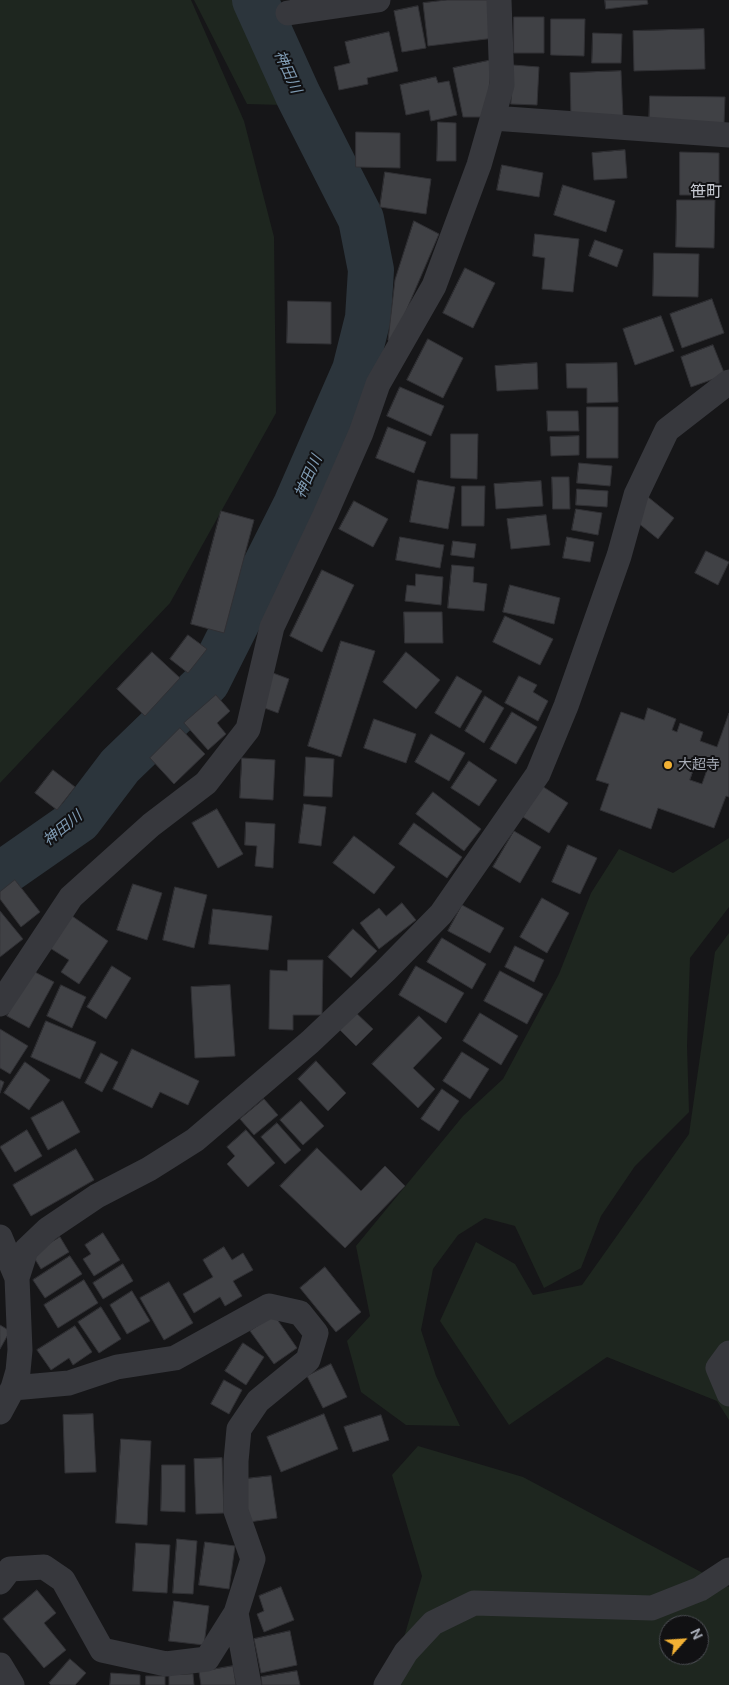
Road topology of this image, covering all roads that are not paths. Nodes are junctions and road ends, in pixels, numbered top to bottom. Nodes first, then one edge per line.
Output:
1 (378, 0) edge
2 (499, 0) edge
3 (288, 13) dead end
4 (493, 118) junction
5 (729, 135) edge
6 (729, 382) edge
7 (0, 1004) edge
8 (0, 1237) edge
9 (17, 1278) junction
10 (729, 1353) edge
11 (13, 1388) junction
12 (729, 1394) edge
13 (0, 1412) edge
14 (729, 1570) edge
15 (0, 1582) edge
16 (236, 1613) junction
17 (0, 1665) edge
18 (12, 1685) edge
19 (249, 1685) edge
20 (386, 1685) edge

1 - 3 street
2 - 4 street
4 - 5 street
4 - 7 street
6 - 9 street
8 - 9 street
9 - 11 street
10 - 12 street
11 - 13 street
11 - 16 street
14 - 20 street
15 - 16 street
16 - 19 street
17 - 18 street

